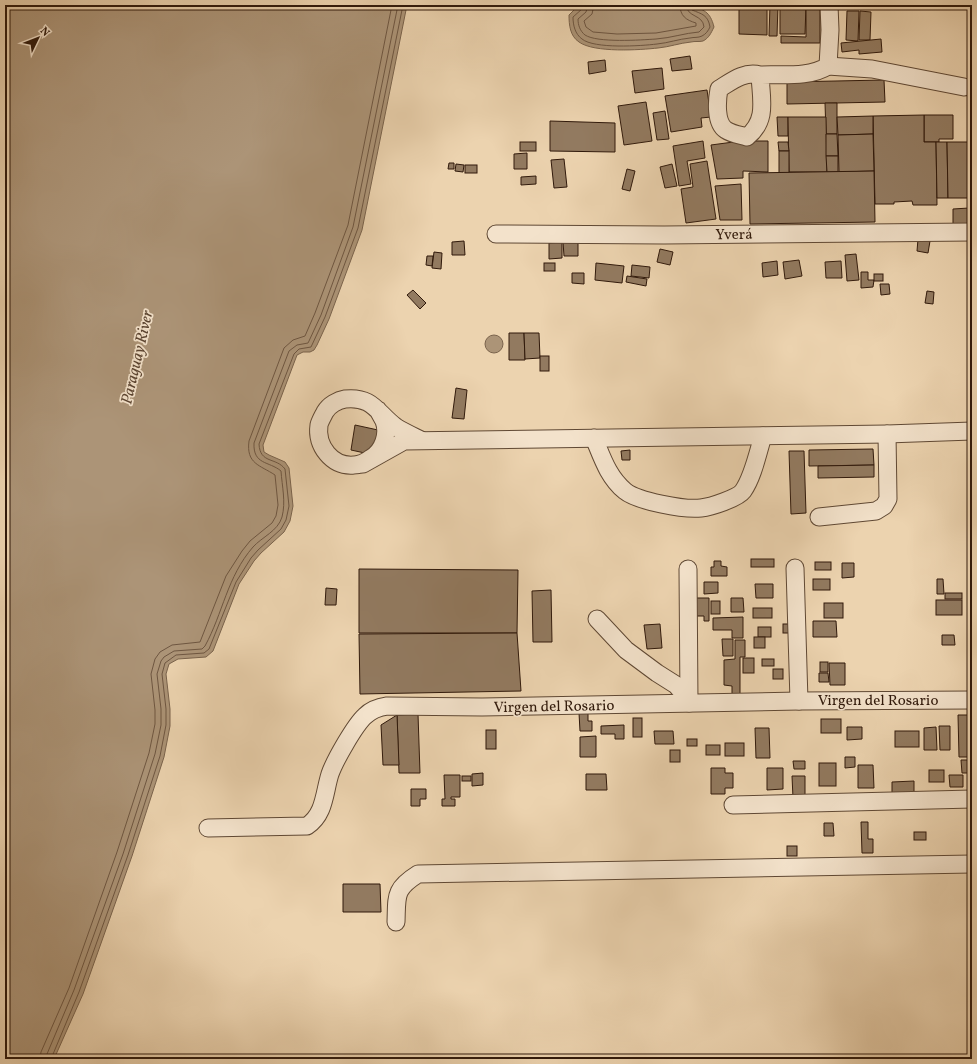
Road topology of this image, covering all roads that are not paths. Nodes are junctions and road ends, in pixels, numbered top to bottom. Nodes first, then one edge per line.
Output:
1 (829, 5) edge
2 (835, 5) edge
3 (830, 30) junction
4 (828, 66) junction
5 (760, 75) dead end
6 (964, 87) dead end
7 (972, 232) edge
8 (496, 234) dead end
9 (378, 410) junction
10 (972, 431) edge
11 (887, 434) junction
12 (763, 436) junction
13 (594, 438) junction
14 (423, 440) junction
15 (363, 464) junction
16 (819, 517) dead end
17 (795, 568) dead end
18 (688, 569) dead end
19 (597, 619) dead end
20 (972, 700) edge
21 (799, 701) junction
22 (689, 702) junction
23 (972, 799) edge
24 (733, 805) dead end
25 (208, 828) dead end
26 (972, 864) edge
27 (396, 922) dead end

1 - 3 street
2 - 3 street
3 - 4 street
4 - 5 street
4 - 6 street
7 - 8 street, Yverá
9 - 14 street
9 - 15 street
9 - 15 street
10 - 11 street
11 - 12 street
11 - 16 street
12 - 13 street
12 - 13 street
13 - 14 street
14 - 15 street
17 - 21 street
18 - 22 street
19 - 22 street
20 - 21 street, Virgen del Rosario
21 - 22 street, Virgen del Rosario
22 - 25 street, Virgen del Rosario
23 - 24 street
26 - 27 street

